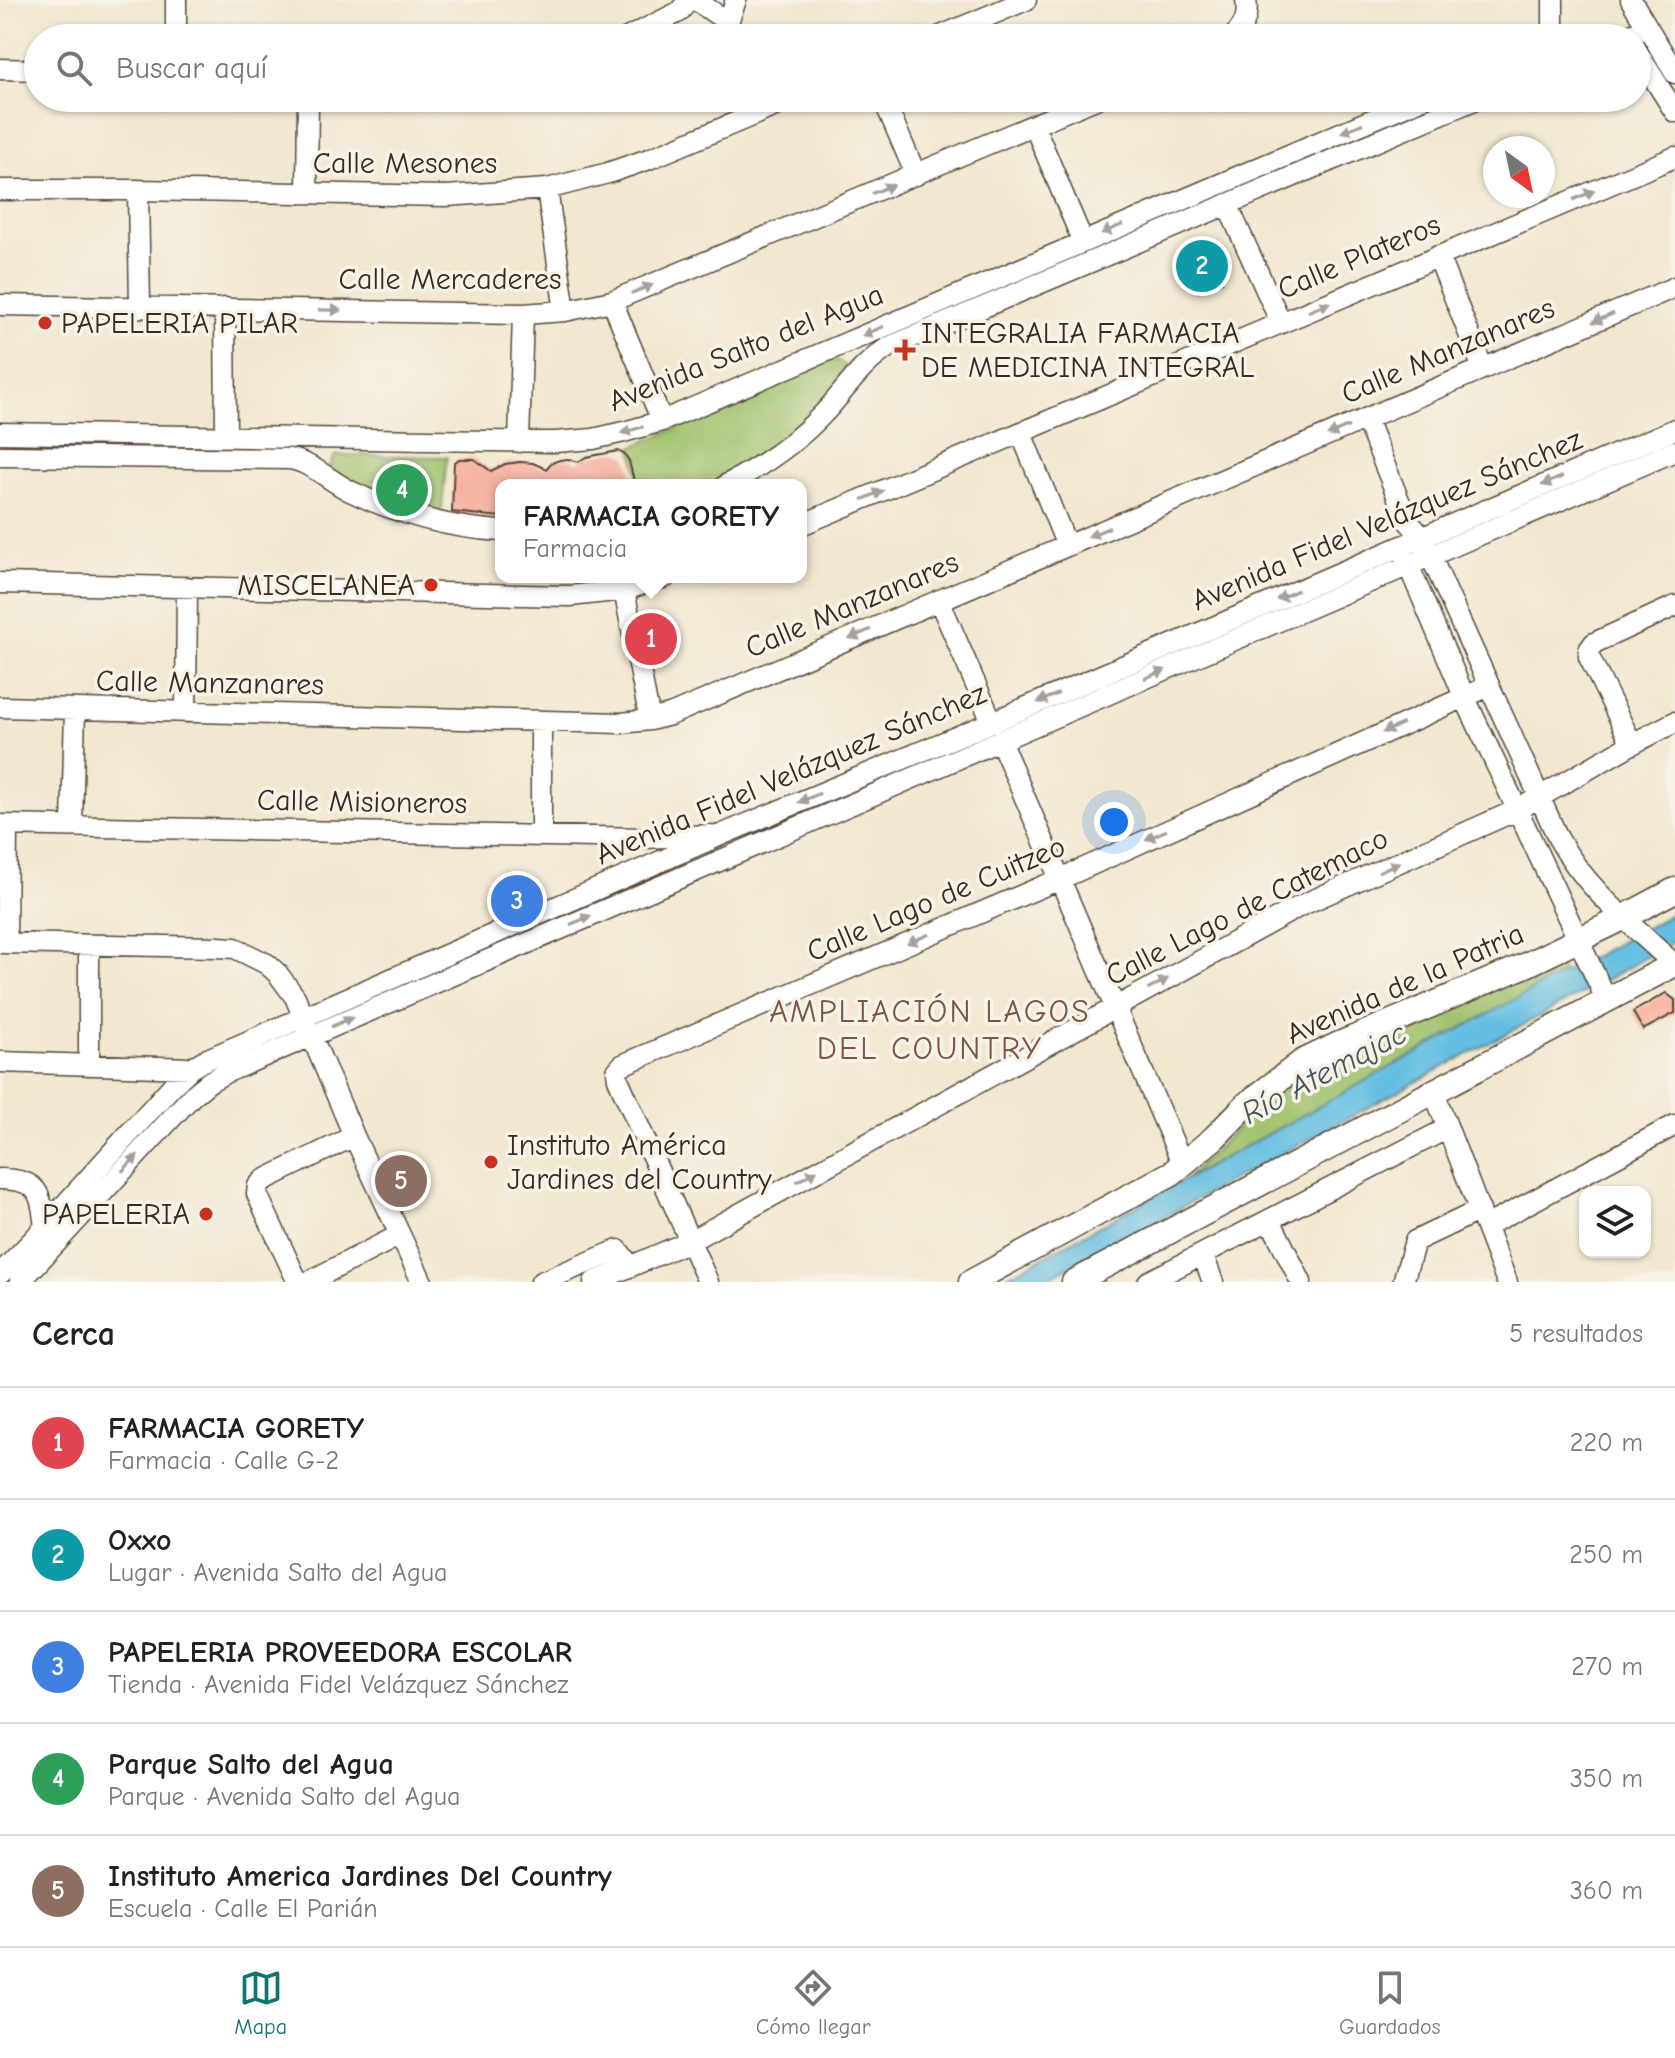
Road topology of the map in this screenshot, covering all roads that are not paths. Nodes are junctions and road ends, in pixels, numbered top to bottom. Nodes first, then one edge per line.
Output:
1 (176, 0) edge
2 (689, 0) edge
3 (695, 0) edge
4 (736, 0) edge
5 (1026, 0) edge
6 (1246, 0) edge
7 (1553, 0) edge
8 (1631, 0) edge
9 (176, 24) edge
10 (655, 24) edge
11 (725, 24) edge
12 (733, 24) edge
13 (969, 24) edge
14 (1244, 24) edge
15 (1553, 24) edge
16 (1645, 24) edge
17 (1651, 34) edge
18 (0, 69) edge
19 (24, 70) edge
20 (1675, 73) edge
21 (1651, 76) edge
22 (308, 112) edge
23 (746, 112) edge
24 (889, 112) edge
25 (1065, 112) edge
26 (1390, 112) edge
27 (1446, 112) edge
28 (1675, 112) edge
29 (1383, 115) junction
30 (1034, 125) junction
31 (1392, 135) junction
32 (1675, 157) edge
33 (916, 175) junction
34 (547, 189) junction
35 (0, 190) edge
36 (138, 190) junction
37 (307, 193) junction
38 (1227, 204) junction
39 (1083, 242) junction
40 (1438, 256) junction
41 (1025, 266) junction
42 (1033, 286) junction
43 (1675, 287) edge
44 (612, 301) junction
45 (0, 305) edge
46 (140, 306) junction
47 (225, 308) junction
48 (565, 311) junction
49 (523, 314) junction
50 (1281, 323) junction
51 (821, 353) junction
52 (1483, 369) junction
53 (852, 380) junction
54 (1366, 419) junction
55 (662, 421) junction
56 (1675, 429) edge
57 (0, 433) edge
58 (1021, 433) junction
59 (61, 434) junction
60 (226, 436) junction
61 (349, 438) junction
62 (519, 442) junction
63 (1675, 451) edge
64 (0, 456) edge
65 (60, 457) junction
66 (738, 479) edge
67 (1584, 479) junction
68 (333, 481) junction
69 (1407, 520) junction
70 (807, 522) edge
71 (495, 530) edge
72 (1422, 537) junction
73 (1067, 546) junction
74 (1401, 546) junction
75 (1430, 556) junction
76 (1409, 566) junction
77 (0, 583) edge
78 (647, 583) edge
79 (529, 586) edge
80 (187, 587) junction
81 (624, 590) junction
82 (1323, 591) junction
83 (939, 600) junction
84 (1675, 606) edge
85 (1489, 686) junction
86 (1464, 696) junction
87 (0, 707) edge
88 (75, 710) junction
89 (186, 712) junction
90 (650, 720) junction
91 (541, 721) junction
92 (1675, 722) edge
93 (996, 731) junction
94 (1632, 744) junction
95 (920, 763) junction
96 (1539, 798) junction
97 (1517, 810) junction
98 (3, 825) edge
99 (72, 825) junction
100 (723, 834) junction
101 (541, 836) junction
102 (1060, 879) junction
103 (1675, 890) edge
104 (1629, 922) junction
105 (3, 943) edge
106 (89, 945) junction
107 (1581, 945) junction
108 (1673, 963) edge
109 (1605, 995) junction
110 (1115, 1008) junction
111 (308, 1026) junction
112 (0, 1062) edge
113 (89, 1065) junction
114 (191, 1068) junction
115 (1434, 1092) junction
116 (1675, 1125) edge
117 (1448, 1128) junction
118 (354, 1136) junction
119 (1183, 1165) junction
120 (0, 1179) edge
121 (1483, 1218) junction
122 (1270, 1220) junction
123 (45, 1228) junction
124 (400, 1235) junction
125 (690, 1241) junction
126 (1203, 1255) junction
127 (630, 1266) junction
128 (0, 1274) edge
129 (1503, 1278) edge
130 (1084, 1280) edge
131 (20, 1282) edge
132 (422, 1282) edge
133 (541, 1282) edge
134 (594, 1282) edge
135 (708, 1282) edge
136 (971, 1282) edge
137 (1148, 1282) edge
138 (1213, 1282) edge
139 (1301, 1282) edge
140 (1403, 1282) edge

1 - 9 street
2 - 10 street
3 - 11 street
4 - 12 street
5 - 13 street
6 - 14 street
7 - 15 street
8 - 16 street
17 - 20 street
18 - 19 street
21 - 28 street
22 - 37 street
23 - 34 street, Calle Mesones
24 - 33 street
25 - 30 street, Calle Mercaderes
26 - 29 street, Avenida Salto del Agua
27 - 31 street, Avenida Salto del Agua
29 - 31 street
29 -> 39 street, Avenida Salto del Agua
30 - 33 street, Calle Mercaderes
30 - 39 street
31 - 38 street, Avenida Salto del Agua
40 -> 32 street, Calle Plateros
44 -> 33 street, Calle Mercaderes
34 - 37 street, Calle Mesones
34 - 48 street
35 - 36 street, Calle Mesones
36 - 37 street, Calle Mesones
36 - 46 street
38 - 42 street, Avenida Salto del Agua
38 - 50 street
39 - 41 street, Avenida Salto del Agua
50 -> 40 street, Calle Plateros
40 - 52 street
41 - 42 street
41 -> 51 street, Avenida Salto del Agua
42 - 53 street, Avenida Salto del Agua
43 -> 52 street, Calle Manzanares
44 - 48 street, Calle Mercaderes
44 - 55 street
45 - 46 street, Calle Mercaderes
46 - 47 street, Calle Mercaderes
47 -> 49 street, Calle Mercaderes
47 - 60 street
48 - 49 street, Calle Mercaderes
49 - 62 street
50 - 58 street, Calle Plateros
51 - 53 street
51 - 55 street, Avenida Salto del Agua
52 - 54 street, Calle Manzanares
53 - 66 street, Avenida Salto del Agua
54 - 69 street
54 -> 73 street, Calle Manzanares
55 -> 62 street, Avenida Salto del Agua
56 - 67 street, Avenida Fidel Velázquez Sánchez
57 - 59 street, Avenida Salto del Agua
70 -> 58 street, Calle Plateros
58 - 73 street
59 - 60 street, Avenida Salto del Agua
59 - 65 street
60 - 61 street, Avenida Salto del Agua
61 - 62 street, Avenida Salto del Agua
61 - 68 street
63 - 67 street, Avenida Fidel Velázquez Sánchez
64 - 65 street
65 - 68 street
67 -> 72 street, Avenida Fidel Velázquez Sánchez
67 - 75 street, Avenida Fidel Velázquez Sánchez
68 - 71 street
69 - 72 street
69 - 74 street
72 - 74 street, Avenida Fidel Velázquez Sánchez
72 - 75 street
73 - 83 street, Calle Manzanares
74 - 76 street
74 - 82 street, Avenida Fidel Velázquez Sánchez
75 - 76 street, Avenida Fidel Velázquez Sánchez
75 - 85 street
76 - 82 street, Avenida Fidel Velázquez Sánchez
76 - 86 street
77 - 80 street
78 - 81 street
79 - 80 street
79 - 81 street
80 - 89 street
81 - 90 street
82 - 93 street, Avenida Fidel Velázquez Sánchez
83 -> 90 street, Calle Manzanares
83 - 93 street
84 - 94 street
85 - 86 street, Calle Lago de Cuitzeo
85 - 96 street
86 - 97 street
86 -> 102 street, Calle Lago de Cuitzeo
87 - 88 street, Calle Manzanares
88 - 89 street, Calle Manzanares
88 - 99 street
89 - 91 street, Calle Manzanares
90 - 91 street, Calle Manzanares
91 - 101 street
92 - 94 street, Calle Lago de Catemaco
93 - 95 street, Avenida Fidel Velázquez Sánchez
93 - 102 street
94 - 96 street, Calle Lago de Catemaco
95 -> 100 street, Avenida Fidel Velázquez Sánchez
111 -> 95 street, Avenida Fidel Velázquez Sánchez
96 - 97 street, Calle Lago de Catemaco
96 - 104 street
97 - 107 street
110 -> 97 street, Calle Lago de Catemaco
98 - 99 street, Calle Misioneros
98 - 105 street
99 - 101 street, Calle Misioneros
100 - 101 street, Calle Misioneros
100 - 111 street, Avenida Fidel Velázquez Sánchez
102 - 110 street
102 -> 125 street, Calle Lago de Cuitzeo
103 - 104 main road, Avenida de la Patria
104 - 107 main road, Avenida de la Patria
104 - 108 street
105 - 106 street
106 - 111 street
106 - 113 street
107 - 109 street
107 - 119 main road, Avenida de la Patria
108 - 109 main road
109 - 115 main road
110 - 119 street
125 -> 110 street, Calle Lago de Catemaco
111 - 114 street, Avenida Fidel Velázquez Sánchez
111 - 118 street
131 -> 111 street, Avenida Fidel Velázquez Sánchez
112 - 113 street
113 - 114 street
114 - 123 street, Avenida Fidel Velázquez Sánchez
115 - 117 street
115 - 130 main road
116 - 121 street
117 - 121 street
117 - 122 street
118 - 124 street
118 - 124 street
119 - 136 main road, Avenida de la Patria
120 - 123 street
121 - 129 street
121 - 140 street
122 - 126 street
122 - 139 street
123 - 128 street, Avenida Fidel Velázquez Sánchez
124 - 132 street
125 - 127 street, Calle Lago de Catemaco
125 - 135 street, Calle Lago de Cuitzeo
126 - 137 street
126 - 138 street
127 - 133 street
127 - 134 street, Calle Lago de Catemaco

